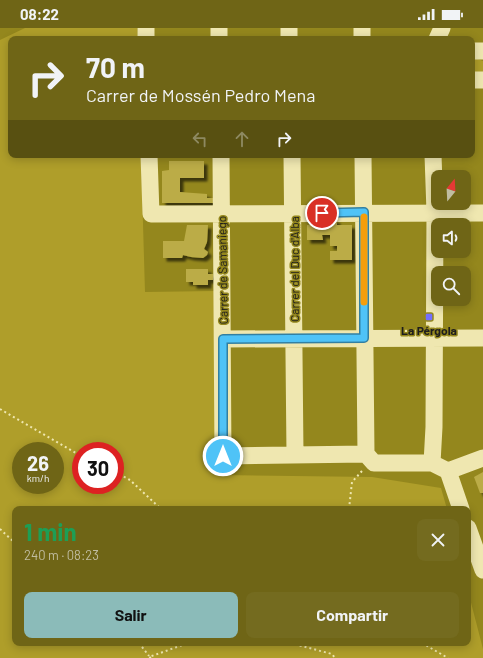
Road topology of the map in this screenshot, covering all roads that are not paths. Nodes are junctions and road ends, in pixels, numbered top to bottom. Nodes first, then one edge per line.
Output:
1 (149, 158) edge
2 (221, 158) edge
3 (292, 158) edge
4 (363, 158) edge
5 (434, 158) edge
6 (364, 212) junction
7 (435, 212) junction
8 (483, 213) edge
9 (221, 214) junction
10 (294, 214) junction
11 (295, 338) junction
12 (364, 338) junction
13 (434, 338) junction
14 (483, 338) edge
15 (223, 339) junction
16 (294, 454) junction
17 (368, 457) junction
18 (483, 458) edge
19 (432, 463) junction
20 (448, 471) junction
21 (460, 506) edge
22 (471, 532) edge
23 (478, 543) edge
24 (483, 570) edge

1 - 9 street
2 - 9 street, Carrer de Samaniego
3 - 10 street, Carrer del Duc d'Alba
4 - 6 street
5 - 7 street
6 - 7 street
6 - 10 street
6 - 12 street
7 - 8 street
7 - 13 street
9 - 10 street
9 - 15 street, Carrer de Samaniego
10 - 11 street, Carrer del Duc d'Alba
11 - 12 street
11 - 15 street
11 - 16 street, Carrer del Duc d'Alba
12 - 13 street
12 - 17 street
13 - 14 street
13 - 19 street
15 - 16 street, Carrer de Samaniego
16 - 17 street
17 - 19 street
18 - 20 street
19 - 20 street
20 - 21 street
22 - 23 street
23 - 24 street

